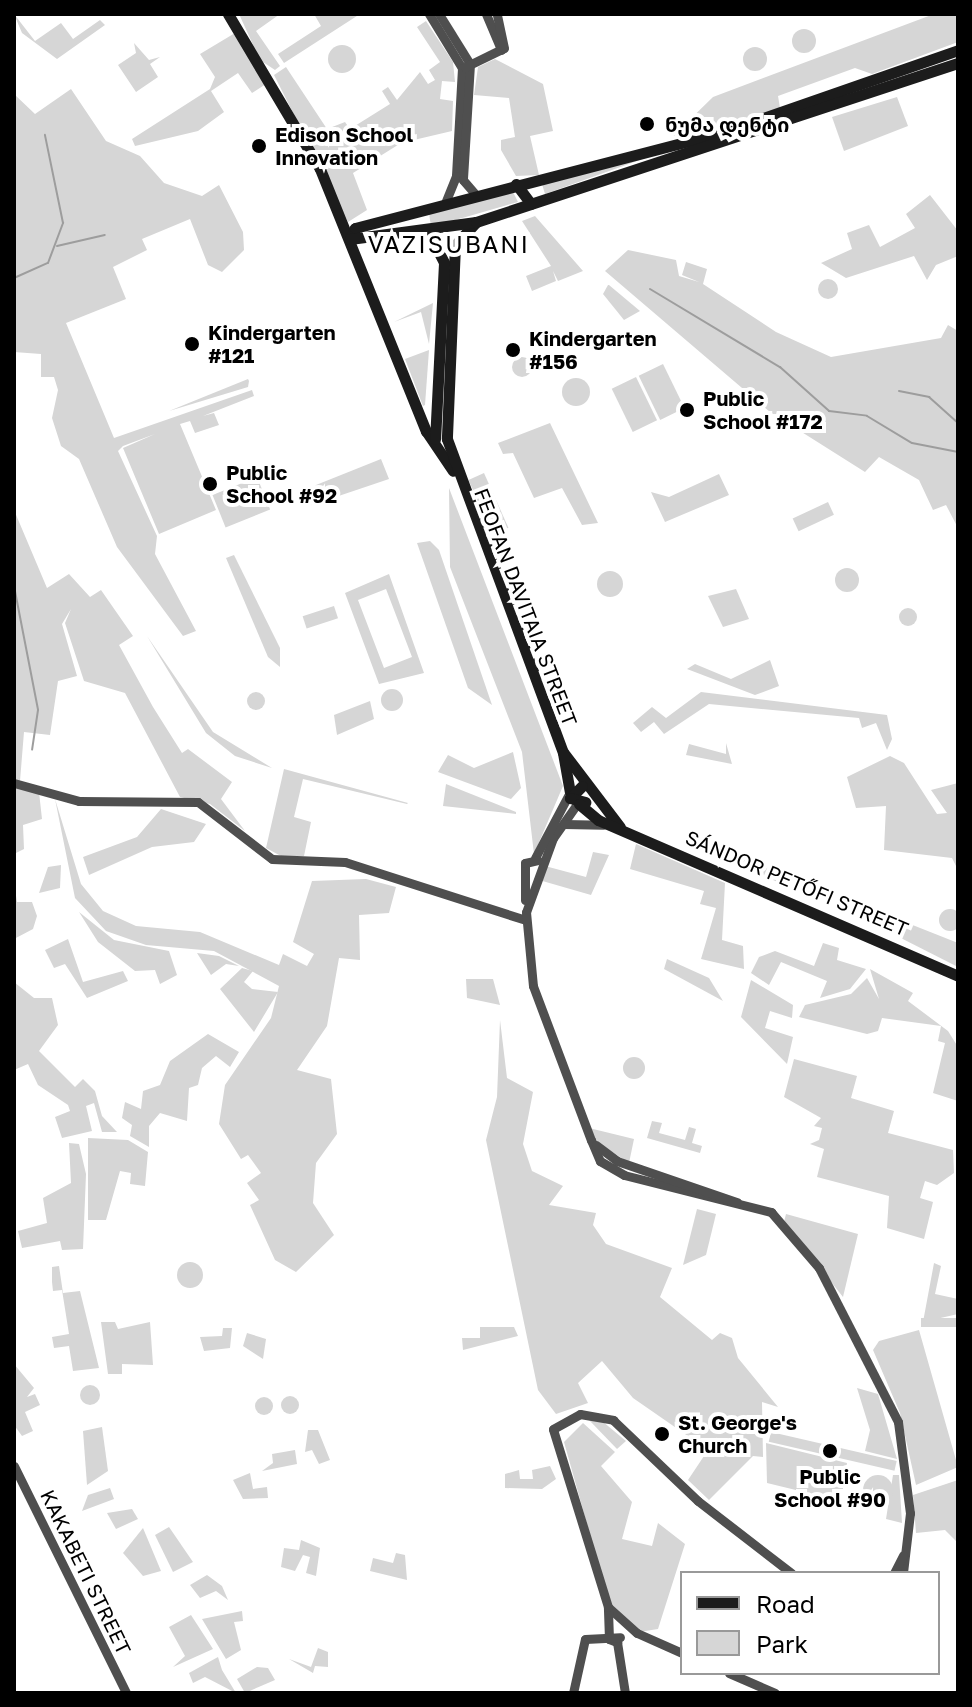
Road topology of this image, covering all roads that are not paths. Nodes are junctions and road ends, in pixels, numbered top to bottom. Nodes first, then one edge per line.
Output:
1 (228, 14) edge
2 (429, 14) edge
3 (439, 14) edge
4 (486, 14) edge
5 (497, 14) edge
6 (501, 50) junction
7 (958, 50) edge
8 (958, 63) edge
9 (466, 67) junction
10 (898, 78) junction
11 (656, 149) junction
12 (660, 164) junction
13 (516, 184) junction
14 (476, 195) junction
15 (445, 203) junction
16 (531, 204) junction
17 (405, 214) junction
18 (476, 222) junction
19 (429, 233) junction
20 (400, 235) junction
21 (350, 239) junction
22 (440, 442) junction
23 (563, 752) junction
24 (14, 783) edge
25 (585, 790) junction
26 (574, 798) junction
27 (561, 826) junction
28 (615, 826) junction
29 (537, 865) junction
30 (526, 916) junction
31 (958, 976) edge
32 (14, 1466) edge
33 (909, 1536) junction
34 (789, 1571) edge
35 (895, 1571) edge
36 (903, 1571) edge
37 (619, 1633) junction
38 (680, 1652) edge
39 (734, 1675) edge
40 (126, 1693) edge
41 (573, 1693) edge
42 (625, 1693) edge
43 (775, 1693) edge

1 - 21 main road, FEOFAN DAVITAIA STREET
2 - 9 street
3 - 9 street
4 - 6 street
5 - 6 street
6 - 9 street
7 - 10 main road
8 - 10 main road
9 - 14 street
9 - 15 street
10 - 11 main road
10 - 12 main road
11 - 12 main road
11 - 13 main road
12 - 16 main road
13 - 14 main road
13 - 16 main road
14 - 15 main road
15 - 17 main road
16 - 18 main road
17 - 20 main road
17 - 21 main road
18 - 19 main road
18 - 22 main road
19 - 20 main road
19 - 22 main road
20 - 21 main road
21 - 22 main road, FEOFAN DAVITAIA STREET
22 - 23 main road, FEOFAN DAVITAIA STREET
23 - 25 main road, FEOFAN DAVITAIA STREET
23 - 26 main road, FEOFAN DAVITAIA STREET
24 - 30 street
25 - 26 main road
25 - 26 main road
25 - 28 main road, SÁNDOR PETŐFI STREET
26 - 27 street
26 - 28 main road, SÁNDOR PETŐFI STREET
26 - 29 street
27 - 28 street
27 - 29 street
28 - 31 main road, SÁNDOR PETŐFI STREET
29 - 30 street
29 - 30 street
30 - 33 street
32 - 40 street, KAKABETI STREET
33 - 35 street
33 - 36 street
34 - 37 street
37 - 38 street
37 - 41 street
37 - 42 street
39 - 43 street

